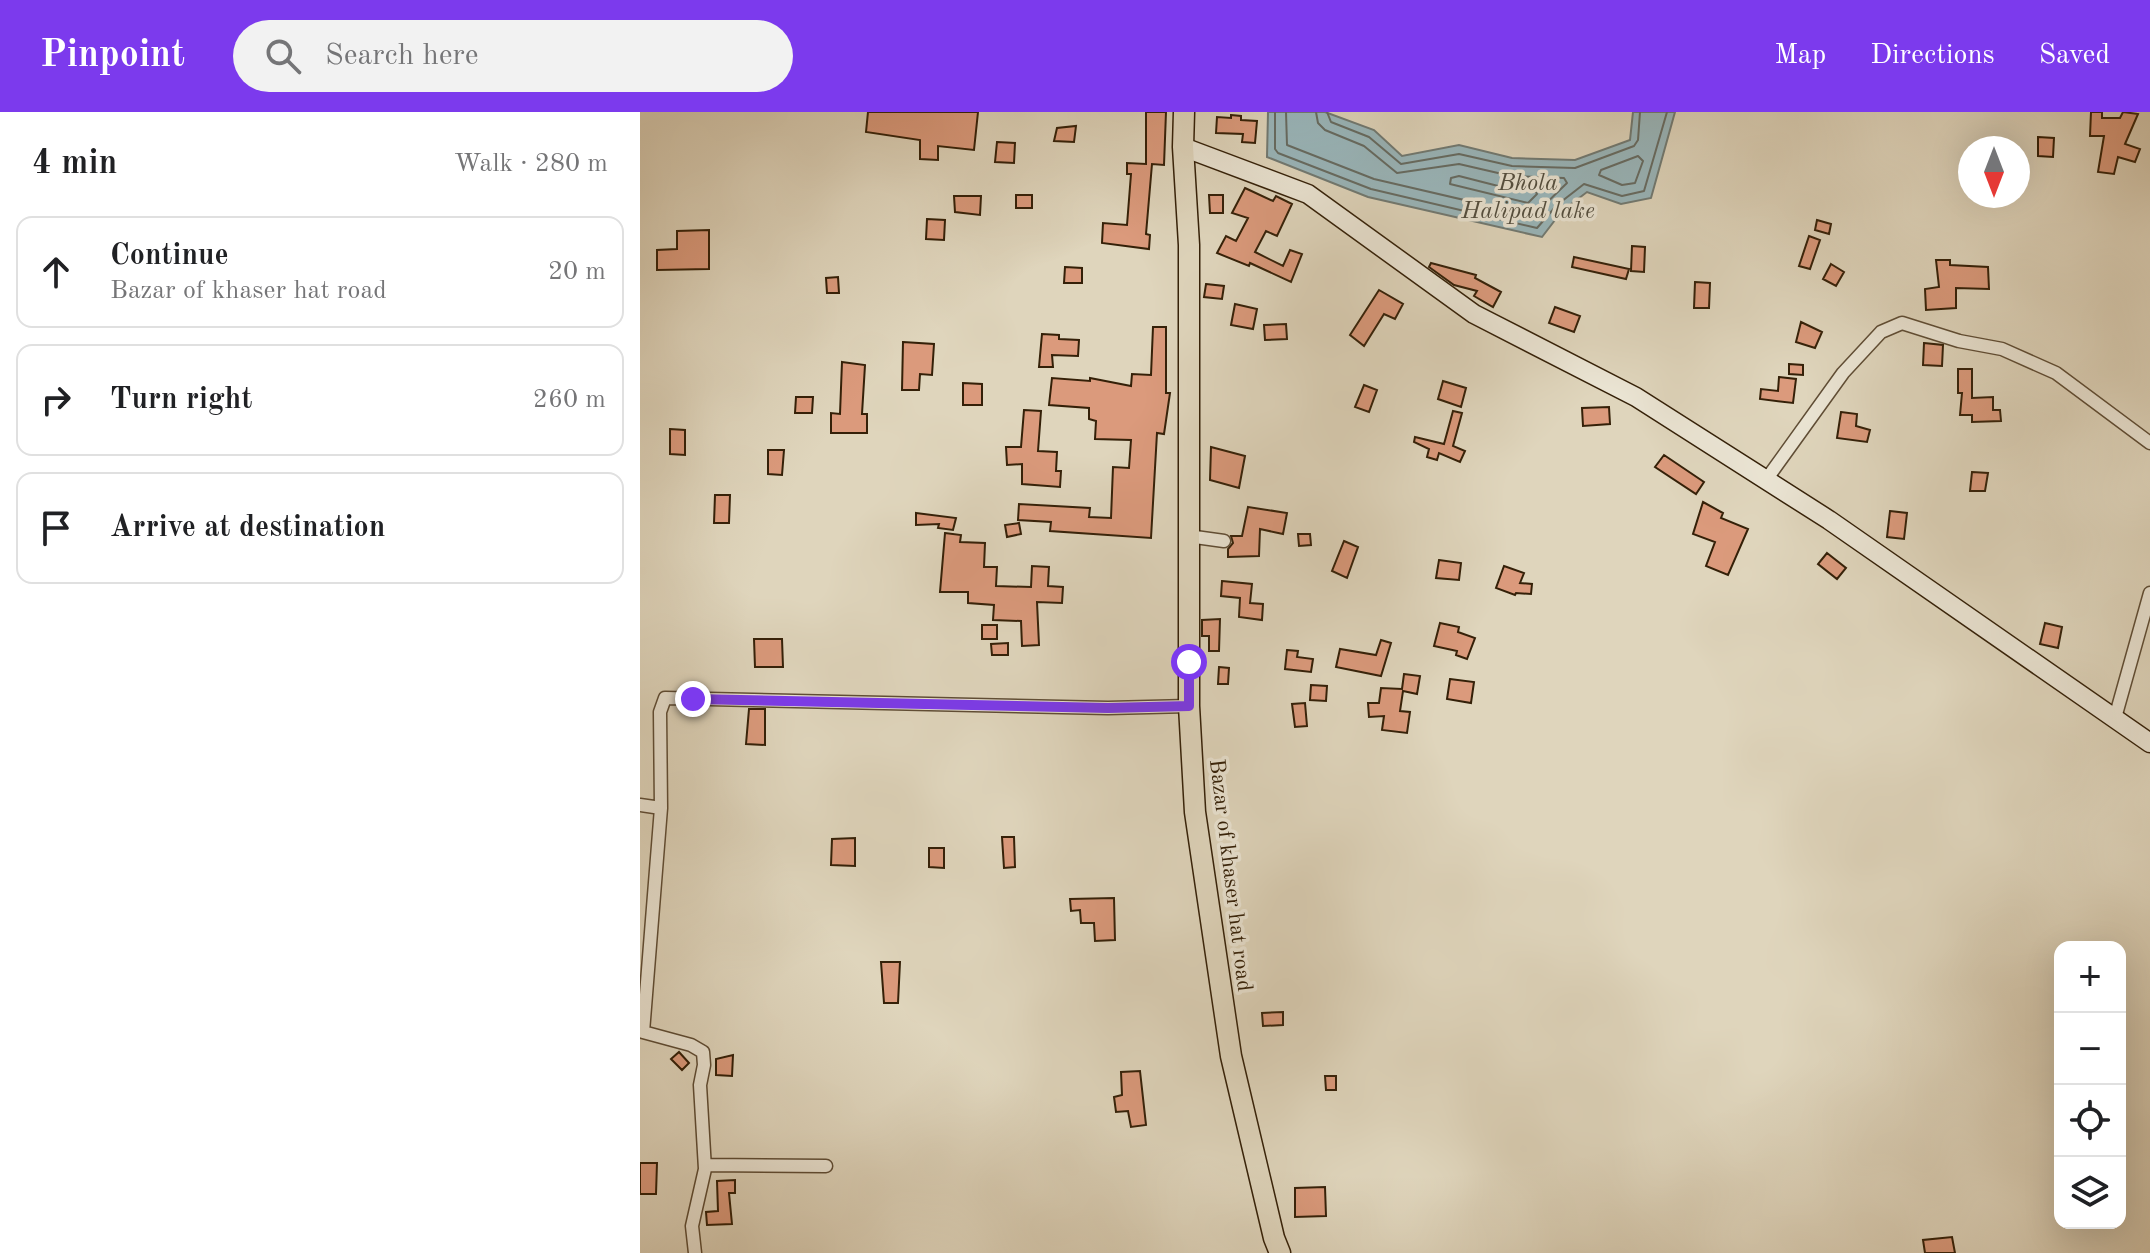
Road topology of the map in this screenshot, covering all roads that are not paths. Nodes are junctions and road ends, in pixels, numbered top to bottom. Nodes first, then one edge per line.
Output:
1 (1184, 112) edge
2 (1183, 147) junction
3 (2150, 443) edge
4 (1766, 480) junction
5 (1188, 536) junction
6 (1224, 541) dead end
7 (2150, 593) edge
8 (1189, 706) junction
9 (2115, 718) junction
10 (2150, 743) edge
11 (640, 805) edge
12 (661, 808) junction
13 (705, 1165) junction
14 (826, 1166) dead end
15 (695, 1253) edge
16 (1280, 1253) edge

1 - 2 main road, Bazar of khaser hat road
2 - 4 main road
2 - 5 main road, Bazar of khaser hat road
3 - 4 street
4 - 9 main road
5 - 6 street
5 - 8 main road, Bazar of khaser hat road
7 - 9 street
8 - 12 street
8 - 16 main road, Bazar of khaser hat road
9 - 10 main road
11 - 12 street
12 - 13 street
13 - 14 street
13 - 15 street

